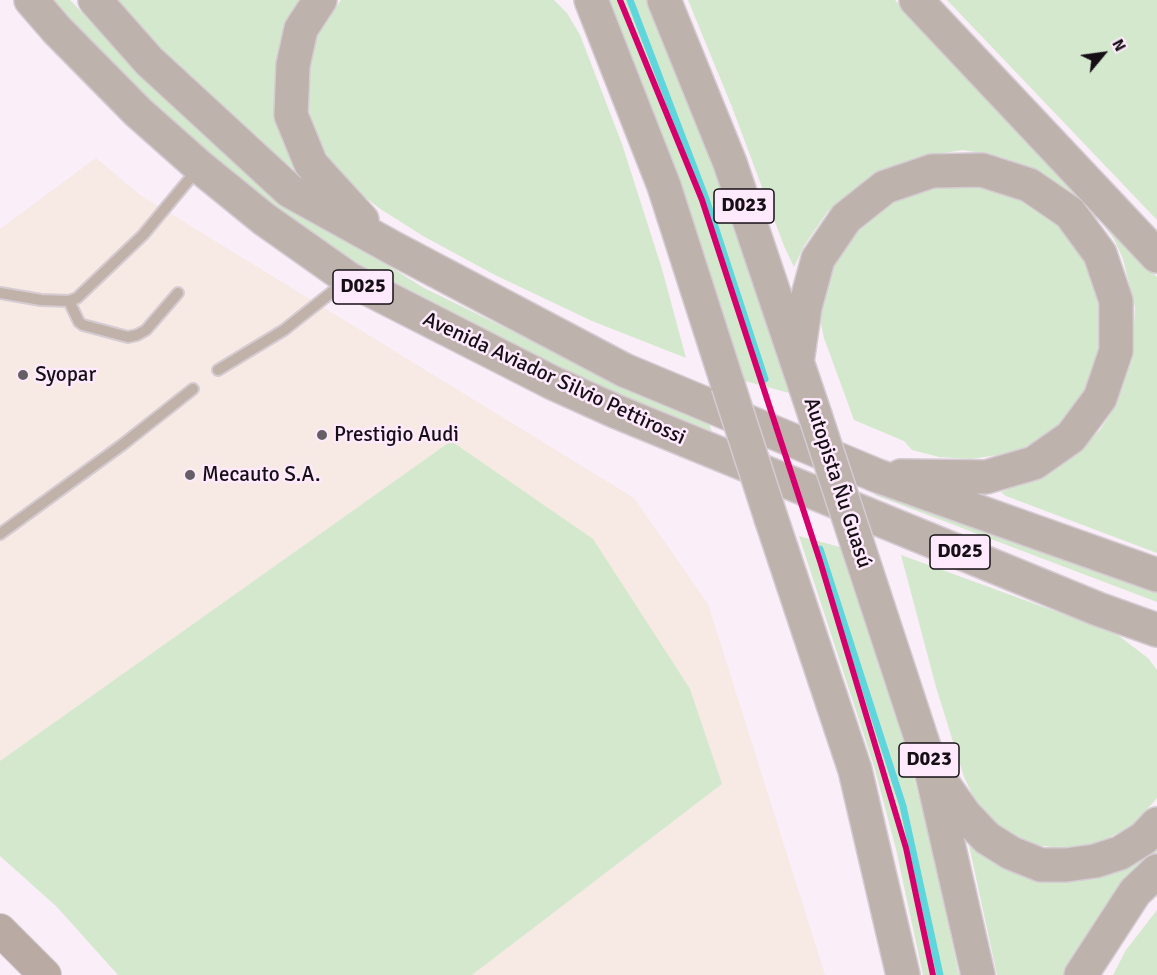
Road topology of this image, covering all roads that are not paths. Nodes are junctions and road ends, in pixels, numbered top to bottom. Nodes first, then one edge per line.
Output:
1 (31, 0) edge
2 (95, 0) edge
3 (320, 0) edge
4 (579, 0) edge
5 (664, 0) edge
6 (916, 0) edge
7 (597, 13) edge
8 (200, 167) junction
9 (395, 249) junction
10 (1157, 256) edge
11 (349, 279) junction
12 (0, 293) edge
13 (178, 293) dead end
14 (69, 300) junction
15 (797, 362) junction
16 (218, 370) dead end
17 (193, 389) dead end
18 (878, 476) junction
19 (0, 534) edge
20 (1157, 575) edge
21 (1098, 609) junction
22 (1157, 630) edge
23 (1157, 650) edge
24 (930, 765) junction
25 (1157, 824) edge
26 (1157, 871) edge
27 (0, 930) edge
28 (45, 975) edge
29 (903, 975) edge
30 (978, 975) edge
31 (1081, 975) edge

1 - 8 highway, Avenida Aviador Silvio Pettirossi / D025
2 - 9 highway, Avenida Aviador Silvio Pettirossi / D025
3 - 9 highway
4 - 7 highway
5 - 15 highway, Autopista Ñu Guasú / D023
6 - 10 highway
7 - 29 highway, bridge
8 - 11 highway, Avenida Aviador Silvio Pettirossi / D025
8 - 14 lane
9 - 18 highway, Avenida Aviador Silvio Pettirossi / D025
11 - 16 lane
11 - 21 highway, Avenida Aviador Silvio Pettirossi / D025
12 - 14 lane
13 - 14 lane
15 - 18 highway
15 - 24 highway, Autopista Ñu Guasú / D023, bridge
17 - 19 lane
18 - 20 highway, Avenida Aviador Silvio Pettirossi / D025
21 - 22 highway, Avenida Aviador Silvio Pettirossi / D025
21 - 23 highway
24 - 25 highway
24 - 30 highway, Autopista Ñu Guasú / D023
26 - 31 highway
27 - 28 main road

